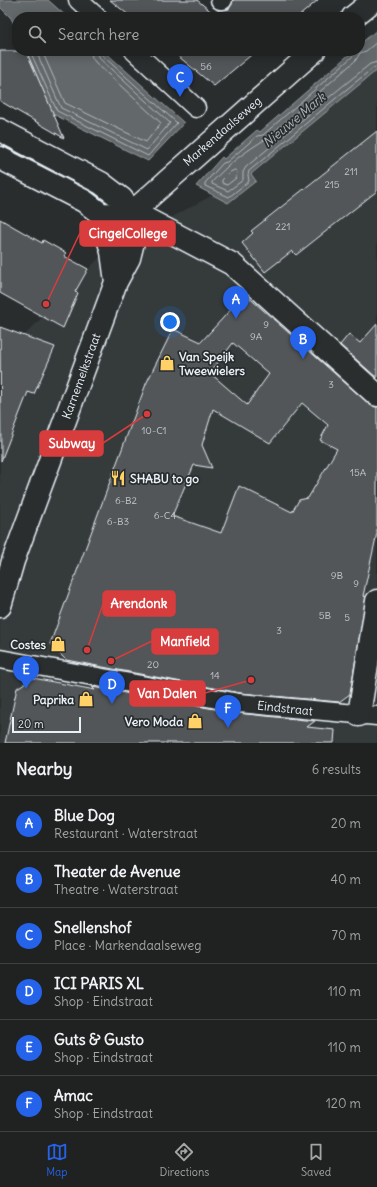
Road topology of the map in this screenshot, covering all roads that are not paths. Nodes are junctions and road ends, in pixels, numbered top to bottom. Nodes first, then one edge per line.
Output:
1 (78, 0) edge
2 (374, 0) edge
3 (91, 12) edge
4 (359, 12) edge
5 (139, 56) edge
6 (308, 56) edge
7 (196, 108) dead end
8 (0, 130) edge
9 (0, 158) edge
10 (131, 211) junction
11 (101, 214) junction
12 (112, 252) junction
13 (116, 282) junction
14 (377, 395) edge
15 (377, 601) edge
16 (0, 606) edge
17 (0, 659) edge
18 (368, 716) edge

1 - 3 street
2 - 4 street
5 - 7 street
6 - 10 street, Markendaalseweg
8 - 10 street
9 - 11 street
10 - 11 street
10 - 12 street, Markendaalseweg
10 - 13 street, Karnemelkstraat
10 - 14 street
11 - 12 street
12 - 13 street, Karnemelkstraat
13 - 16 street, Karnemelkstraat
15 - 18 street
17 - 18 street, Eindstraat

